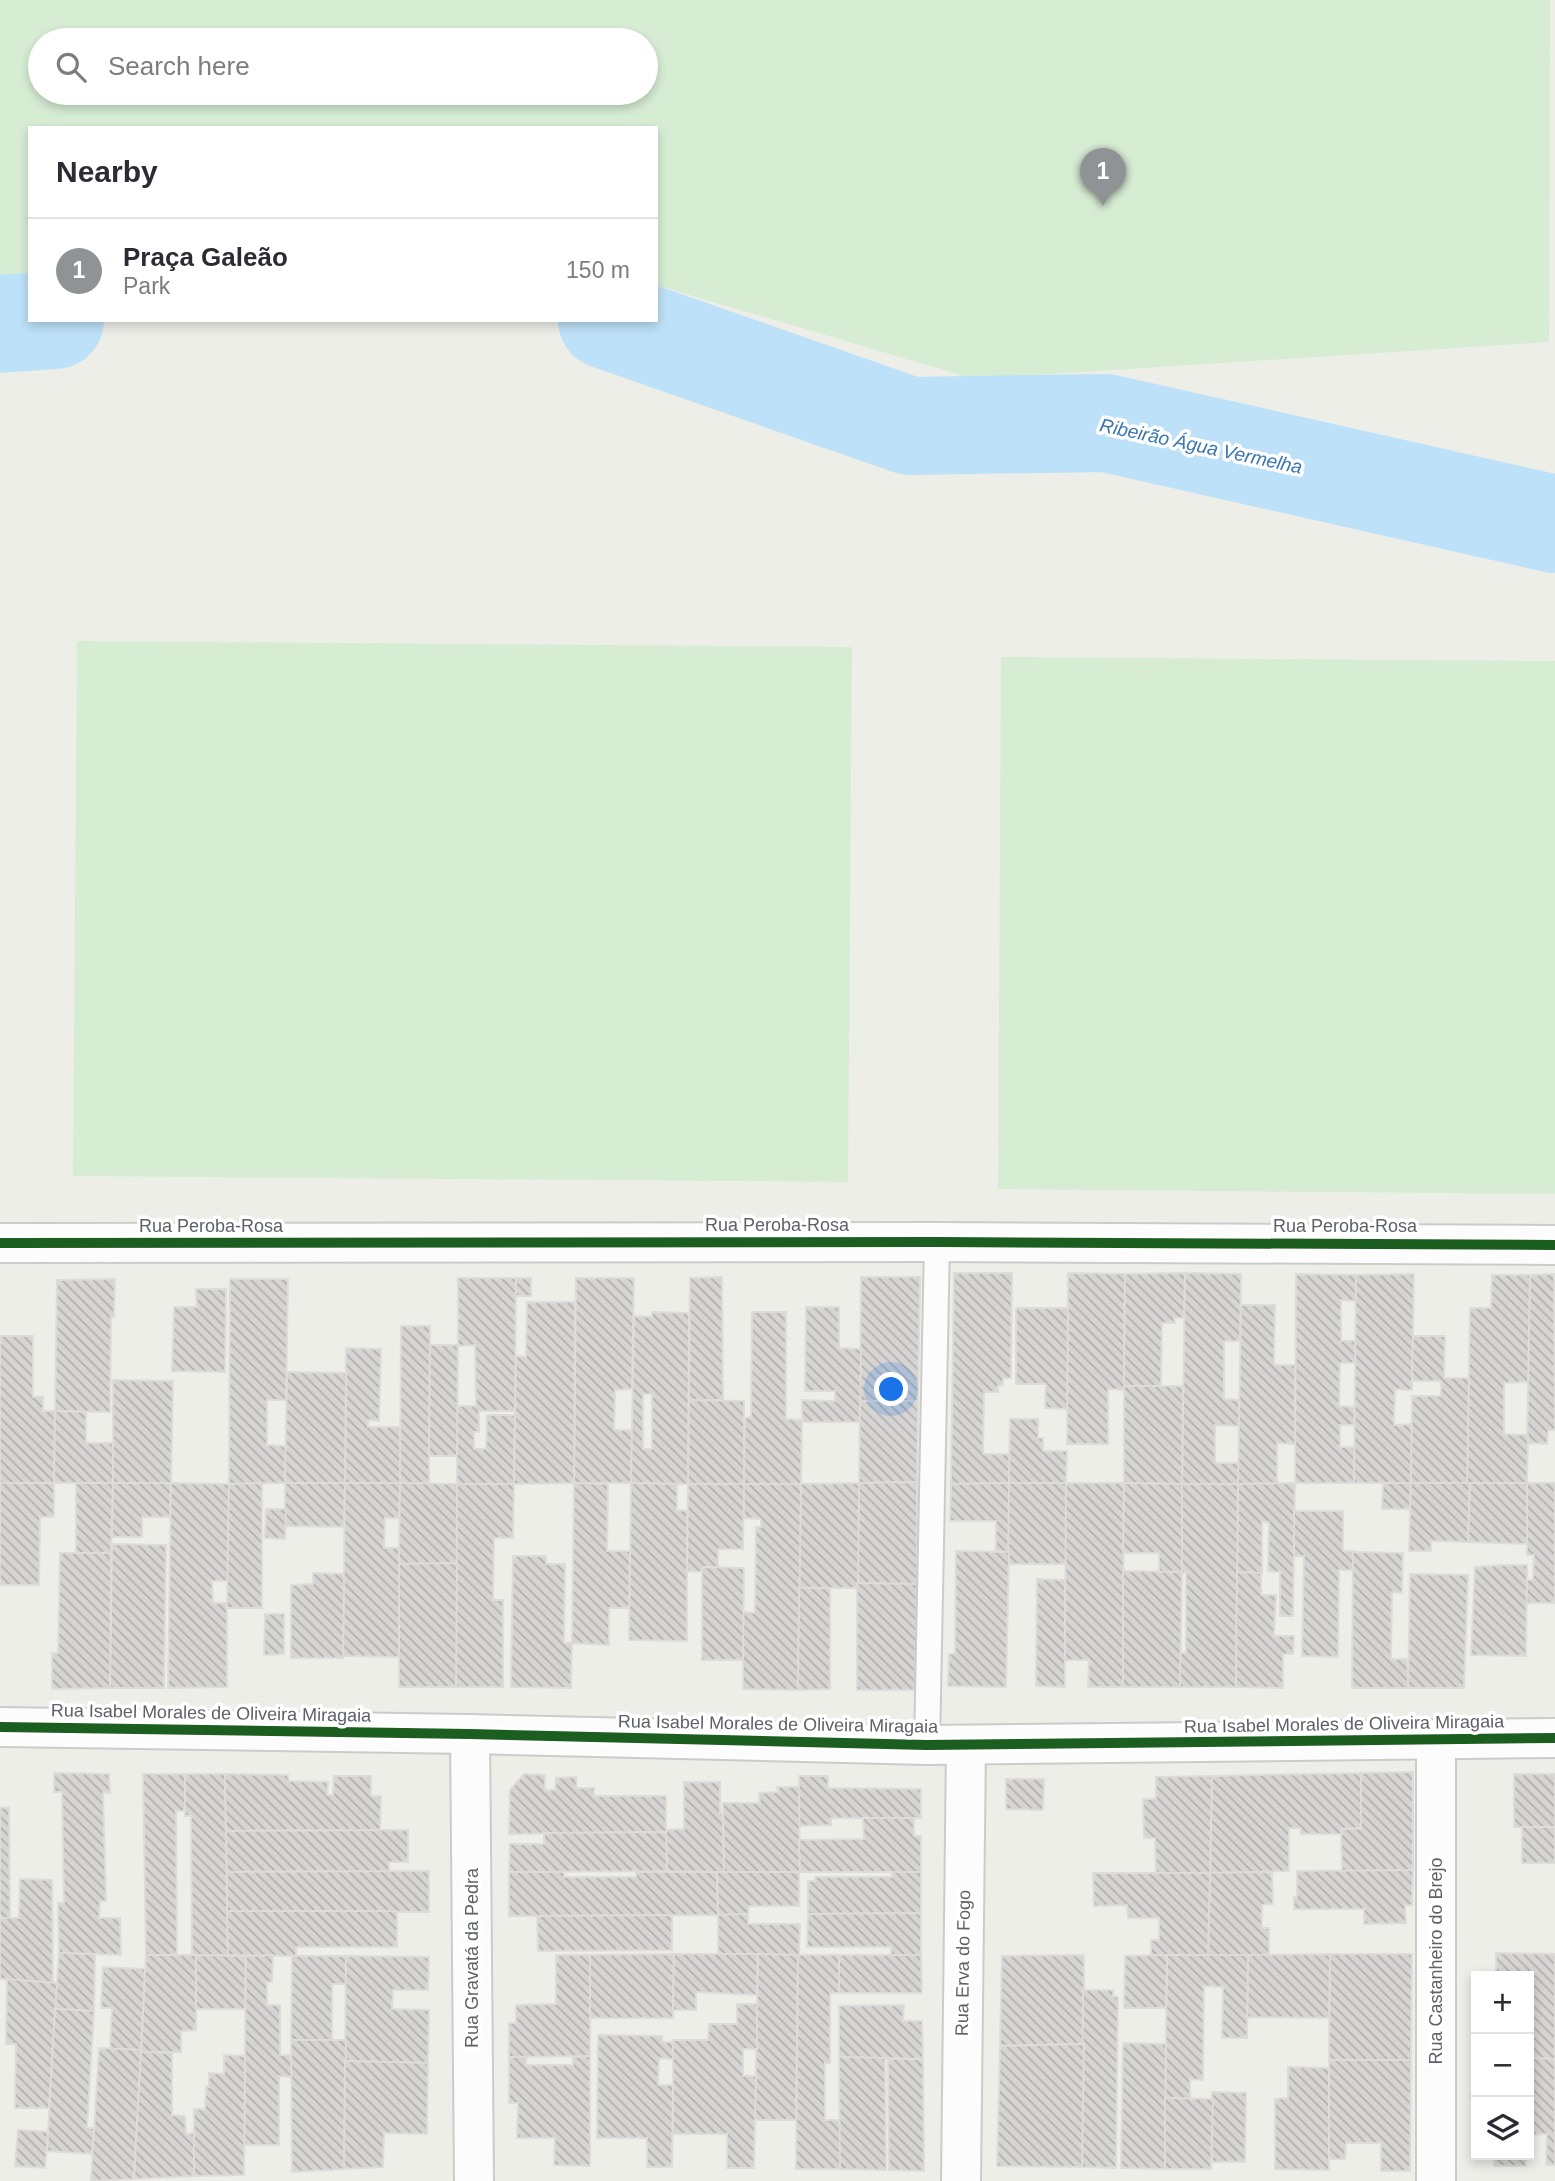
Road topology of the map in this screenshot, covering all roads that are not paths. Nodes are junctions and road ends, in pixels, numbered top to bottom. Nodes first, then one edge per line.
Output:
1 (937, 1242) junction
2 (0, 1244) edge
3 (1555, 1245) edge
4 (0, 1727) edge
5 (470, 1734) junction
6 (1555, 1738) edge
7 (1436, 1741) junction
8 (927, 1745) junction
9 (966, 1745) junction
10 (474, 2181) edge
11 (961, 2181) edge
12 (1436, 2181) edge

1 - 2 street, Rua Peroba-Rosa
1 - 3 street, Rua Peroba-Rosa
1 - 8 lane
4 - 5 street, Rua Isabel Morales de Oliveira Miragaia
5 - 8 street, Rua Isabel Morales de Oliveira Miragaia
5 - 10 street, Rua Gravatá da Pedra
6 - 7 street, Rua Isabel Morales de Oliveira Miragaia
7 - 9 street, Rua Isabel Morales de Oliveira Miragaia
7 - 12 street, Rua Castanheiro do Brejo
8 - 9 street, Rua Isabel Morales de Oliveira Miragaia
9 - 11 street, Rua Erva do Fogo

